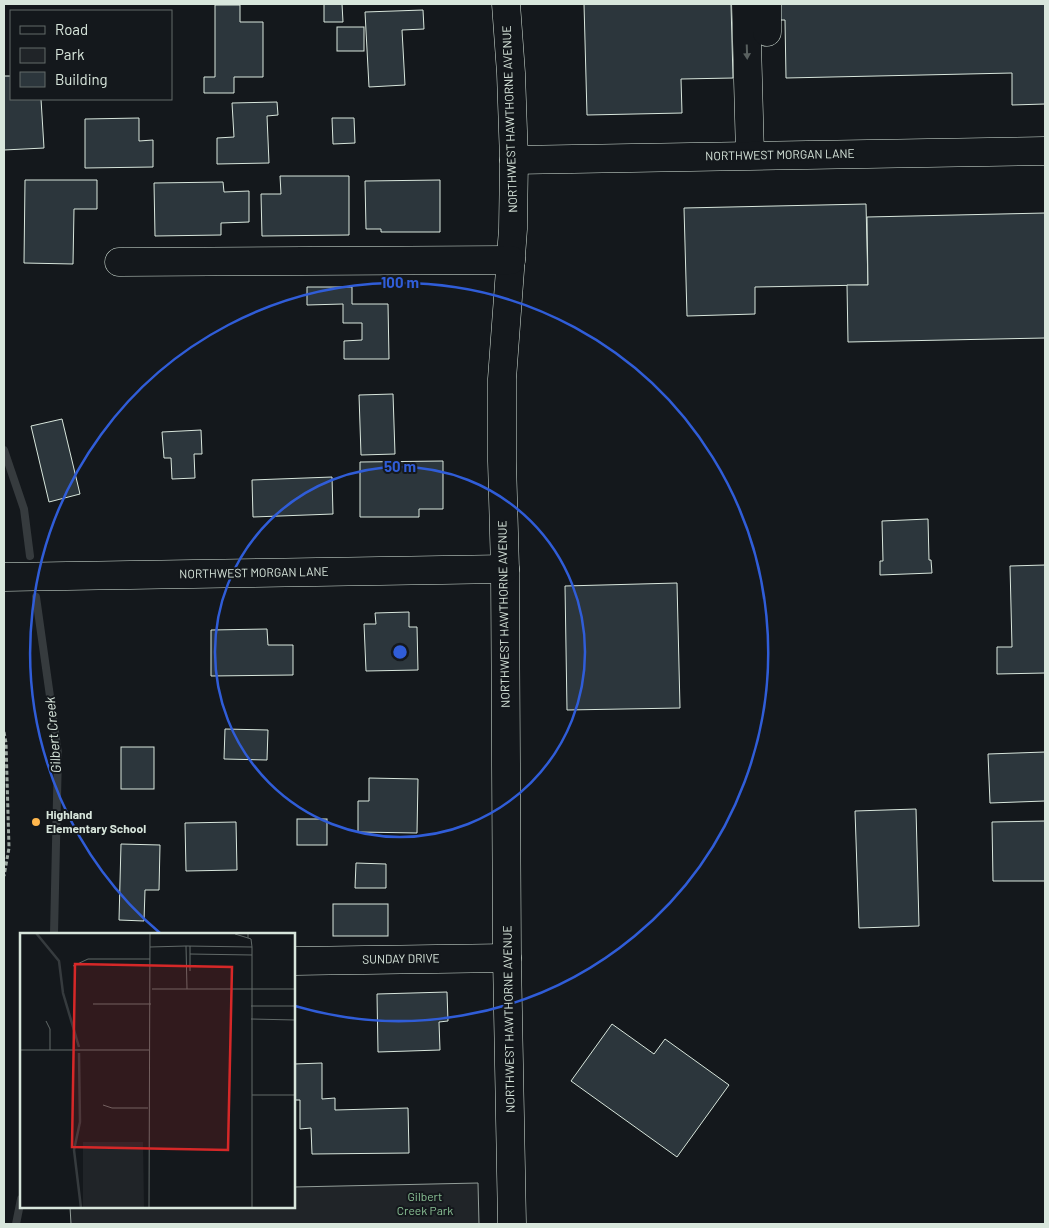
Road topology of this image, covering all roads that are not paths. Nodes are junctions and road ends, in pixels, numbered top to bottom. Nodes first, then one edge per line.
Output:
1 (506, 4) edge
2 (746, 4) edge
3 (767, 4) edge
4 (767, 32) dead end
5 (1045, 151) edge
6 (750, 155) junction
7 (514, 160) junction
8 (511, 260) junction
9 (120, 262) dead end
10 (505, 569) junction
11 (4, 577) edge
12 (507, 958) junction
13 (295, 961) edge
14 (512, 1224) edge

1 - 7 street, NORTHWEST HAWTHORNE AVENUE
2 -> 6 street
3 - 4 street
5 - 6 street, NORTHWEST MORGAN LANE
6 - 7 street, NORTHWEST MORGAN LANE
7 - 8 street, NORTHWEST HAWTHORNE AVENUE
8 - 9 street
8 - 10 street, NORTHWEST HAWTHORNE AVENUE
10 - 11 street, NORTHWEST MORGAN LANE
10 - 12 street, NORTHWEST HAWTHORNE AVENUE
12 - 13 street, SUNDAY DRIVE
12 - 14 street, NORTHWEST HAWTHORNE AVENUE

